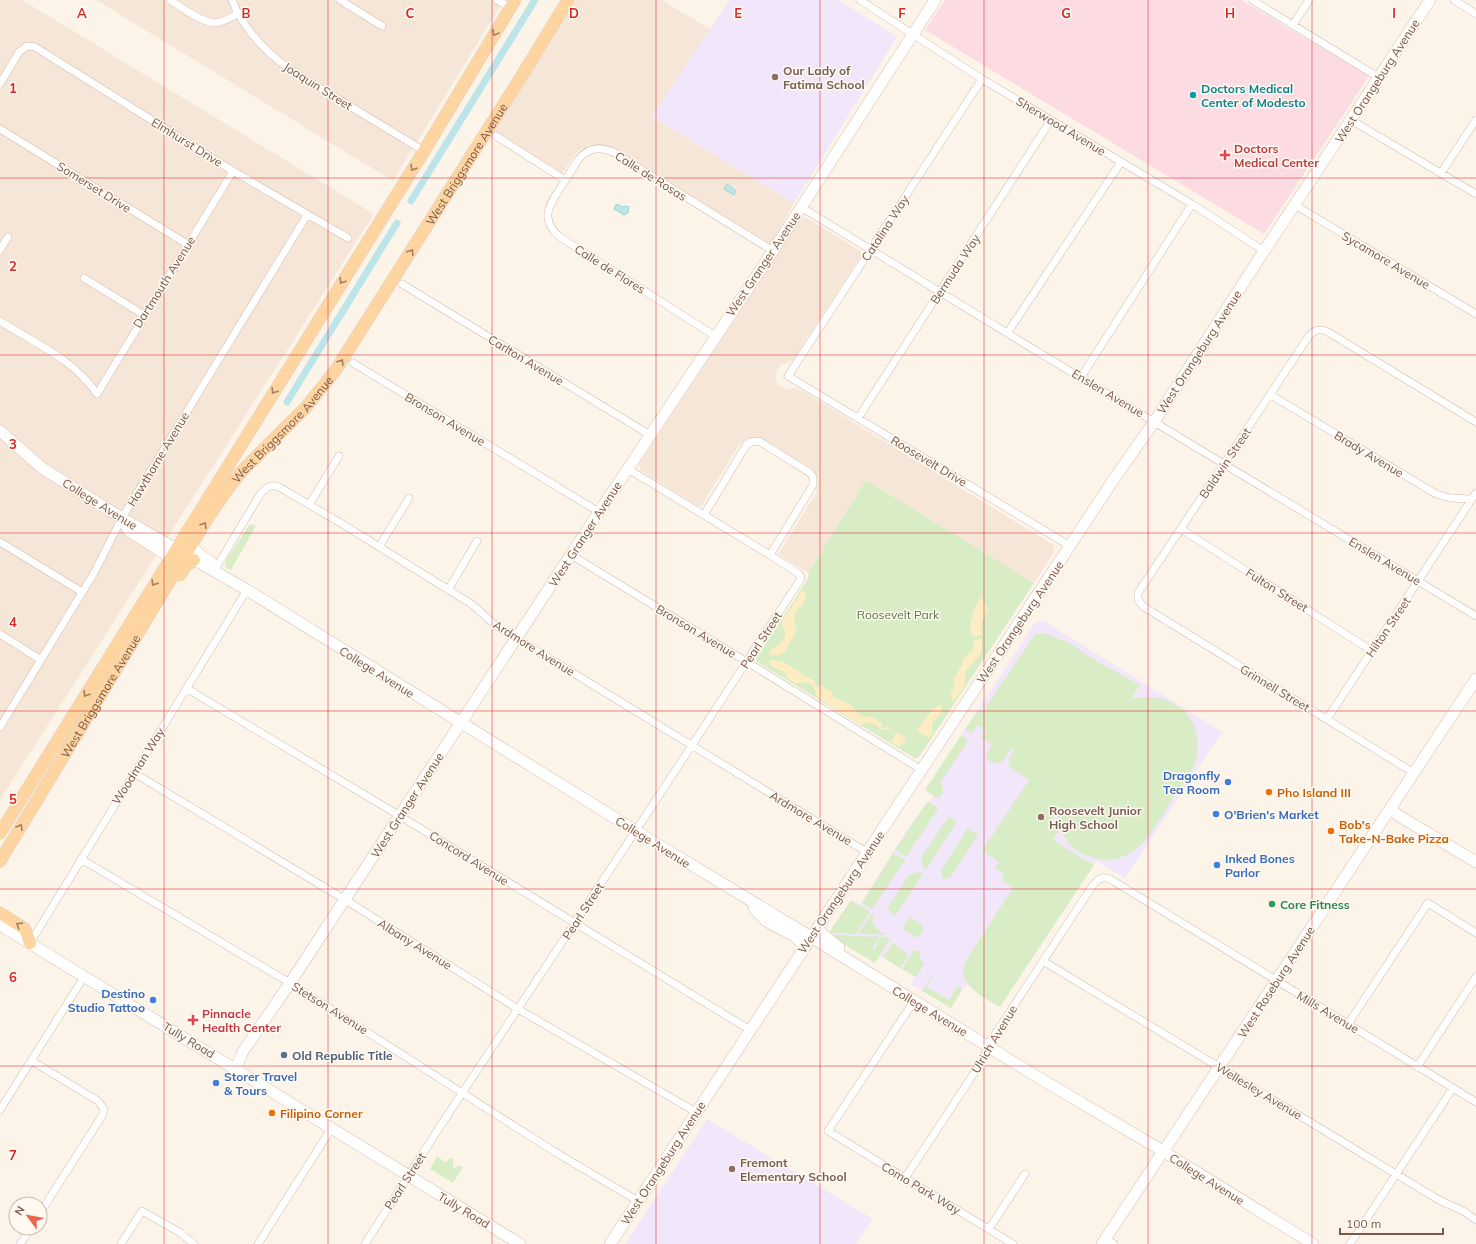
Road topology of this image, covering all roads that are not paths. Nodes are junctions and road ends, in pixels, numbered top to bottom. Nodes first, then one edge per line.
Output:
1 (170, 0) edge
2 (232, 0) edge
3 (340, 0) edge
4 (497, 0) edge
5 (568, 0) edge
6 (860, 0) edge
7 (936, 0) edge
8 (1252, 0) edge
9 (1309, 0) edge
10 (1430, 0) edge
11 (1454, 0) edge
12 (513, 4) edge
13 (237, 14) junction
14 (1476, 14) edge
15 (1293, 25) junction
16 (382, 26) dead end
17 (912, 35) junction
18 (1378, 77) junction
19 (982, 79) junction
20 (0, 84) edge
21 (1051, 120) junction
22 (1351, 120) junction
23 (1476, 120) edge
24 (0, 129) edge
25 (496, 136) dead end
26 (424, 151) junction
27 (1121, 162) junction
28 (233, 171) junction
29 (1441, 173) junction
30 (565, 180) junction
31 (1476, 194) edge
32 (1192, 204) junction
33 (1295, 205) junction
34 (801, 206) junction
35 (307, 215) junction
36 (8, 237) dead end
37 (348, 238) dead end
38 (187, 244) junction
39 (0, 250) edge
40 (871, 250) junction
41 (772, 251) junction
42 (1264, 251) junction
43 (84, 278) dead end
44 (402, 284) dead end
45 (940, 292) junction
46 (1476, 314) edge
47 (144, 315) junction
48 (0, 321) edge
49 (1008, 332) junction
50 (716, 336) junction
51 (353, 363) dead end
52 (788, 376) joint
53 (1081, 377) junction
54 (1271, 395) junction
55 (858, 418) junction
56 (1154, 422) junction
57 (1476, 422) edge
58 (0, 431) edge
59 (650, 435) junction
60 (339, 456) dead end
61 (1224, 463) junction
62 (628, 469) junction
63 (1475, 495) edge
64 (409, 498) dead end
65 (309, 505) junction
66 (599, 512) junction
67 (704, 515) junction
68 (122, 518) junction
69 (1181, 529) junction
70 (128, 530) junction
71 (115, 531) junction
72 (477, 541) dead end
73 (0, 542) edge
74 (1070, 546) junction
75 (379, 547) junction
76 (183, 554) junction
77 (571, 555) junction
78 (770, 555) junction
79 (215, 568) junction
80 (1418, 581) junction
81 (247, 590) junction
82 (448, 590) junction
83 (82, 592) junction
84 (1138, 600) joint
85 (1476, 616) edge
86 (0, 634) edge
87 (516, 638) junction
88 (1372, 651) junction
89 (41, 660) junction
90 (747, 662) junction
91 (1476, 679) edge
92 (186, 688) junction
93 (1327, 719) junction
94 (460, 723) junction
95 (0, 727) edge
96 (692, 745) junction
97 (922, 770) junction
98 (134, 773) junction
99 (1414, 773) junction
100 (1390, 809) junction
101 (400, 816) junction
102 (10, 817) junction
103 (0, 826) edge
104 (636, 831) junction
105 (0, 833) edge
106 (868, 853) junction
107 (81, 859) junction
108 (0, 861) edge
109 (1476, 862) edge
110 (1097, 880) joint
111 (744, 898) junction
112 (344, 899) junction
113 (0, 913) edge
114 (575, 924) junction
115 (2, 927) edge
116 (818, 927) junction
117 (1476, 933) edge
118 (811, 937) junction
119 (30, 943) junction
120 (804, 948) junction
121 (1043, 961) junction
122 (857, 966) junction
123 (1476, 976) edge
124 (84, 977) junction
125 (1277, 981) junction
126 (290, 983) junction
127 (914, 1001) junction
128 (518, 1009) junction
129 (1348, 1024) junction
130 (750, 1030) junction
131 (987, 1046) junction
132 (32, 1061) junction
133 (1219, 1067) junction
134 (1417, 1067) junction
135 (236, 1069) junction
136 (1453, 1088) junction
137 (463, 1093) junction
138 (1476, 1102) edge
139 (0, 1110) edge
140 (696, 1112) junction
141 (331, 1128) junction
142 (1163, 1152) junction
143 (1025, 1174) dead end
144 (1396, 1174) junction
145 (408, 1176) junction
146 (905, 1178) junction
147 (48, 1200) edge
148 (638, 1201) junction
149 (1476, 1220) edge
150 (989, 1229) junction
151 (1107, 1242) edge
152 (121, 1244) edge
153 (194, 1244) edge
154 (258, 1244) edge
155 (365, 1244) edge
156 (520, 1244) edge
157 (610, 1244) edge
158 (1014, 1244) edge
159 (1313, 1244) edge
160 (1350, 1244) edge

1 - 13 street
2 - 13 street, Joaquin Street
3 - 16 street
4 - 12 street
76 -> 5 main road, West Briggsmore Avenue
6 - 17 street, Sherwood Avenue
7 - 17 street, West Granger Avenue
8 - 15 street
9 - 15 street
10 - 18 street, West Orangeburg Avenue
11 - 14 street
12 -> 26 main road, West Briggsmore Avenue
13 - 26 street, Joaquin Street
15 - 18 street
17 - 19 street, Sherwood Avenue
17 - 34 street, West Granger Avenue
18 - 22 street, West Orangeburg Avenue
19 - 21 street, Sherwood Avenue
19 - 40 street, Catalina Way
20 - 28 street, Elmhurst Drive
21 - 27 street, Sherwood Avenue
21 - 45 street, Bermuda Way
22 - 29 street
22 - 33 street, West Orangeburg Avenue
23 - 29 street
24 - 38 street, Somerset Drive
25 - 30 street
26 -> 76 main road, West Briggsmore Avenue
27 - 32 street, Sherwood Avenue
27 - 49 street
28 - 35 street, Elmhurst Drive
28 - 38 street, Dartmouth Avenue
29 - 31 street
30 - 41 street, Calle de Rosas
30 - 50 street, Calle de Flores
32 - 42 street, Sherwood Avenue
32 - 53 street
33 - 42 street, West Orangeburg Avenue
33 - 46 street, Sycamore Avenue
34 - 40 street, Enslen Avenue
34 - 41 street, West Granger Avenue
35 - 37 street, Elmhurst Drive
35 - 68 street, Hawthorne Avenue
36 - 39 street
38 - 47 street, Dartmouth Avenue
40 - 45 street, Enslen Avenue
40 - 52 street, Catalina Way
41 - 50 street, West Granger Avenue
42 - 56 street, West Orangeburg Avenue
43 - 47 street
44 - 59 street, Carlton Avenue
45 - 49 street, Enslen Avenue
45 - 55 street, Bermuda Way
47 - 48 street, Dartmouth Avenue
49 - 53 street, Enslen Avenue
50 - 59 street, West Granger Avenue
51 - 66 street, Bronson Avenue
52 - 55 street, Roosevelt Drive
53 - 56 street, Enslen Avenue
54 - 57 street, Baldwin Street
54 - 61 street, Baldwin Street
54 - 63 street, Brady Avenue
55 - 74 street, Roosevelt Drive
56 - 61 street, Enslen Avenue
56 - 74 street, West Orangeburg Avenue
58 - 68 street, College Avenue
59 - 62 street, West Granger Avenue
60 - 65 street
61 - 69 street, Baldwin Street
61 - 80 street, Enslen Avenue
62 - 66 street, West Granger Avenue
62 - 67 street
63 - 80 street, Hilton Street
64 - 75 street
65 - 75 street, Ardmore Avenue
65 - 79 street, Ardmore Avenue
66 - 77 street, West Granger Avenue
67 - 78 street
67 - 78 street
68 - 70 street
68 - 71 street, Hawthorne Avenue
68 - 76 street, College Avenue
69 - 84 street, Baldwin Street
69 - 88 street, Fulton Street
70 - 71 street
70 - 76 street
71 - 83 street, Hawthorne Avenue
72 - 82 street
73 - 83 street
74 - 97 street, West Orangeburg Avenue
75 - 82 street, Ardmore Avenue
76 - 79 street, College Avenue
76 - 79 street
76 -> 102 main road, West Briggsmore Avenue
108 -> 76 main road, West Briggsmore Avenue
77 - 87 street, West Granger Avenue
77 - 90 street, Bronson Avenue
78 - 90 street, Pearl Street
79 - 81 street, College Avenue
80 - 85 street, Enslen Avenue
80 - 88 street, Hilton Street
81 - 92 street, Woodman Way
81 - 94 street, College Avenue
82 - 87 street, Ardmore Avenue
83 - 89 street, Hawthorne Avenue
84 - 93 street, Grinnell Street
86 - 89 street
87 - 94 street, West Granger Avenue
87 - 96 street, Ardmore Avenue
88 - 93 street, Hilton Street
89 - 95 street, Hawthorne Avenue
90 - 96 street, Pearl Street
90 - 97 street, Bronson Avenue
91 - 99 street, West Roseburg Avenue
92 - 98 street, Woodman Way
92 - 101 street, Concord Avenue
93 - 99 street, Grinnell Street
94 - 101 street, West Granger Avenue
94 - 104 street, College Avenue
96 - 104 street, Pearl Street
96 - 106 street, Ardmore Avenue
97 - 106 street, West Orangeburg Avenue
98 - 107 street, Woodman Way
98 - 112 street, Albany Avenue
99 - 100 street, West Roseburg Avenue
100 - 109 street
100 - 125 street, West Roseburg Avenue
101 - 112 street, West Granger Avenue
101 - 114 street, Concord Avenue
102 - 103 street
102 - 105 main road, West Briggsmore Avenue
104 - 111 street, College Avenue
104 - 114 street, Pearl Street
106 - 116 street, West Orangeburg Avenue
107 - 119 street, Woodman Way
107 - 126 street, Stetson Avenue
110 - 121 street, Ulrich Avenue
110 - 125 street, Mills Avenue
111 - 118 street, College Avenue
111 - 120 street
112 - 126 street, West Granger Avenue
112 - 128 street, Albany Avenue
119 -> 113 main road
114 - 128 street, Pearl Street
114 - 130 street, Concord Avenue
115 - 119 street, Tully Road
116 - 118 street, West Orangeburg Avenue
116 - 122 street
117 - 129 street
118 - 120 street, West Orangeburg Avenue
118 - 122 street, College Avenue
119 - 124 street, Tully Road
120 - 130 street, West Orangeburg Avenue
121 - 131 street, Ulrich Avenue
121 - 133 street, Wellesley Avenue
122 - 127 street, College Avenue
123 - 134 street
124 - 132 street
124 - 135 street, Tully Road
125 - 129 street, Mills Avenue
125 - 133 street, West Roseburg Avenue
126 - 135 street, West Granger Avenue
126 - 137 street, Stetson Avenue
127 - 131 street, College Avenue
127 - 146 street, Como Park Way
128 - 137 street, Pearl Street
128 - 140 street, Albany Avenue
129 - 134 street, Mills Avenue
130 - 140 street, West Orangeburg Avenue
131 - 142 street, College Avenue
131 - 146 street, Ulrich Avenue
132 - 139 street
132 - 147 street
133 - 142 street, West Roseburg Avenue
133 - 144 street, Wellesley Avenue
134 - 136 street, Mills Avenue
135 - 141 street, Tully Road
136 - 138 street, Mills Avenue
136 - 144 street
137 - 145 street, Pearl Street
137 - 148 street, Stetson Avenue
140 - 148 street, West Orangeburg Avenue
141 - 145 street, Tully Road
141 - 154 street
142 - 151 street, West Roseburg Avenue
142 - 159 street, College Avenue
143 - 150 street
144 - 149 street, Wellesley Avenue
144 - 160 street
145 - 155 street, Pearl Street
145 - 156 street, Tully Road
146 - 150 street, Como Park Way
148 - 157 street, West Orangeburg Avenue
150 - 158 street, Como Park Way
152 - 153 street

